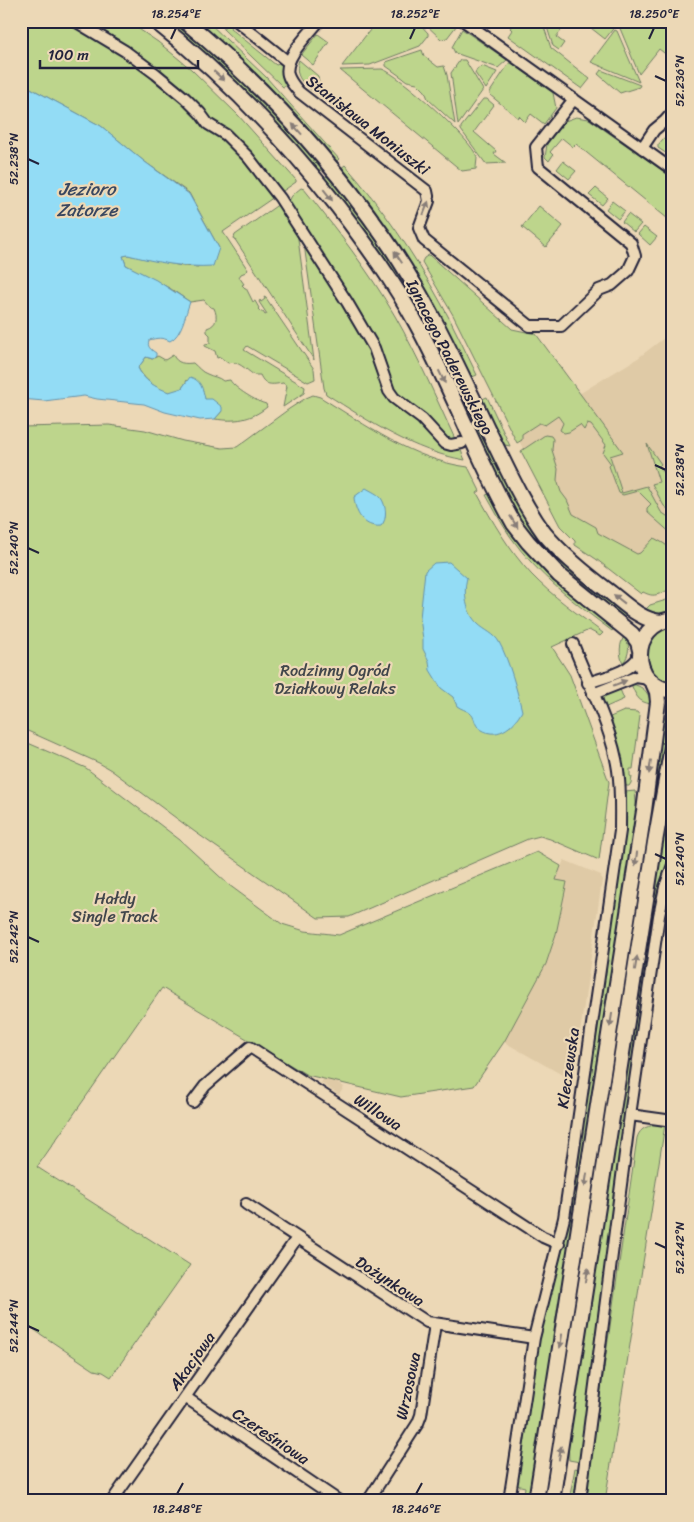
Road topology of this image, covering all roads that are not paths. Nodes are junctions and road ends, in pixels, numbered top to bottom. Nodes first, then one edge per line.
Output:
1 (75, 21) edge
2 (155, 21) edge
3 (185, 21) edge
4 (236, 21) edge
5 (319, 21) edge
6 (464, 21) edge
7 (288, 62) junction
8 (574, 100) junction
9 (673, 112) edge
10 (642, 148) junction
11 (673, 170) edge
12 (462, 443) dead end
13 (669, 619) edge
14 (573, 644) dead end
15 (640, 653) junction
16 (651, 681) junction
17 (588, 683) junction
18 (673, 691) edge
19 (593, 694) junction
20 (673, 741) edge
21 (673, 865) edge
22 (193, 1102) dead end
23 (630, 1116) junction
24 (673, 1121) edge
25 (246, 1204) dead end
26 (297, 1238) junction
27 (559, 1244) junction
28 (435, 1324) junction
29 (534, 1338) junction
30 (185, 1397) junction
31 (112, 1501) edge
32 (339, 1501) edge
33 (368, 1501) edge
34 (509, 1501) edge
35 (536, 1501) edge
36 (552, 1501) edge
37 (580, 1501) edge

1 - 12 street
2 -> 15 main road, Ignacego Paderewskiego
13 -> 3 main road, Ignacego Paderewskiego
4 - 7 street
5 - 7 street
6 - 8 street
8 -> 7 street, Stanisława Moniuszki
8 - 10 street
9 - 10 street
10 - 11 street
13 - 15 main road
14 - 17 street, Kleczewska
15 - 16 main road, Ignacego Paderewskiego
15 - 17 street
16 - 18 main road
19 -> 16 street
16 -> 35 main road
17 - 19 street, Kleczewska
19 - 27 street, Kleczewska
36 -> 20 main road
21 - 23 street
22 - 27 street, Willowa
23 - 24 street
23 - 37 street
25 - 26 street, Dożynkowa
26 - 28 street, Dożynkowa
26 - 30 street, Akacjowa
27 - 29 street, Kleczewska
28 - 29 street, Dożynkowa
28 - 33 street, Wrzosowa
29 - 34 street, Kleczewska
30 - 31 street, Akacjowa
30 - 32 street, Czereśniowa

